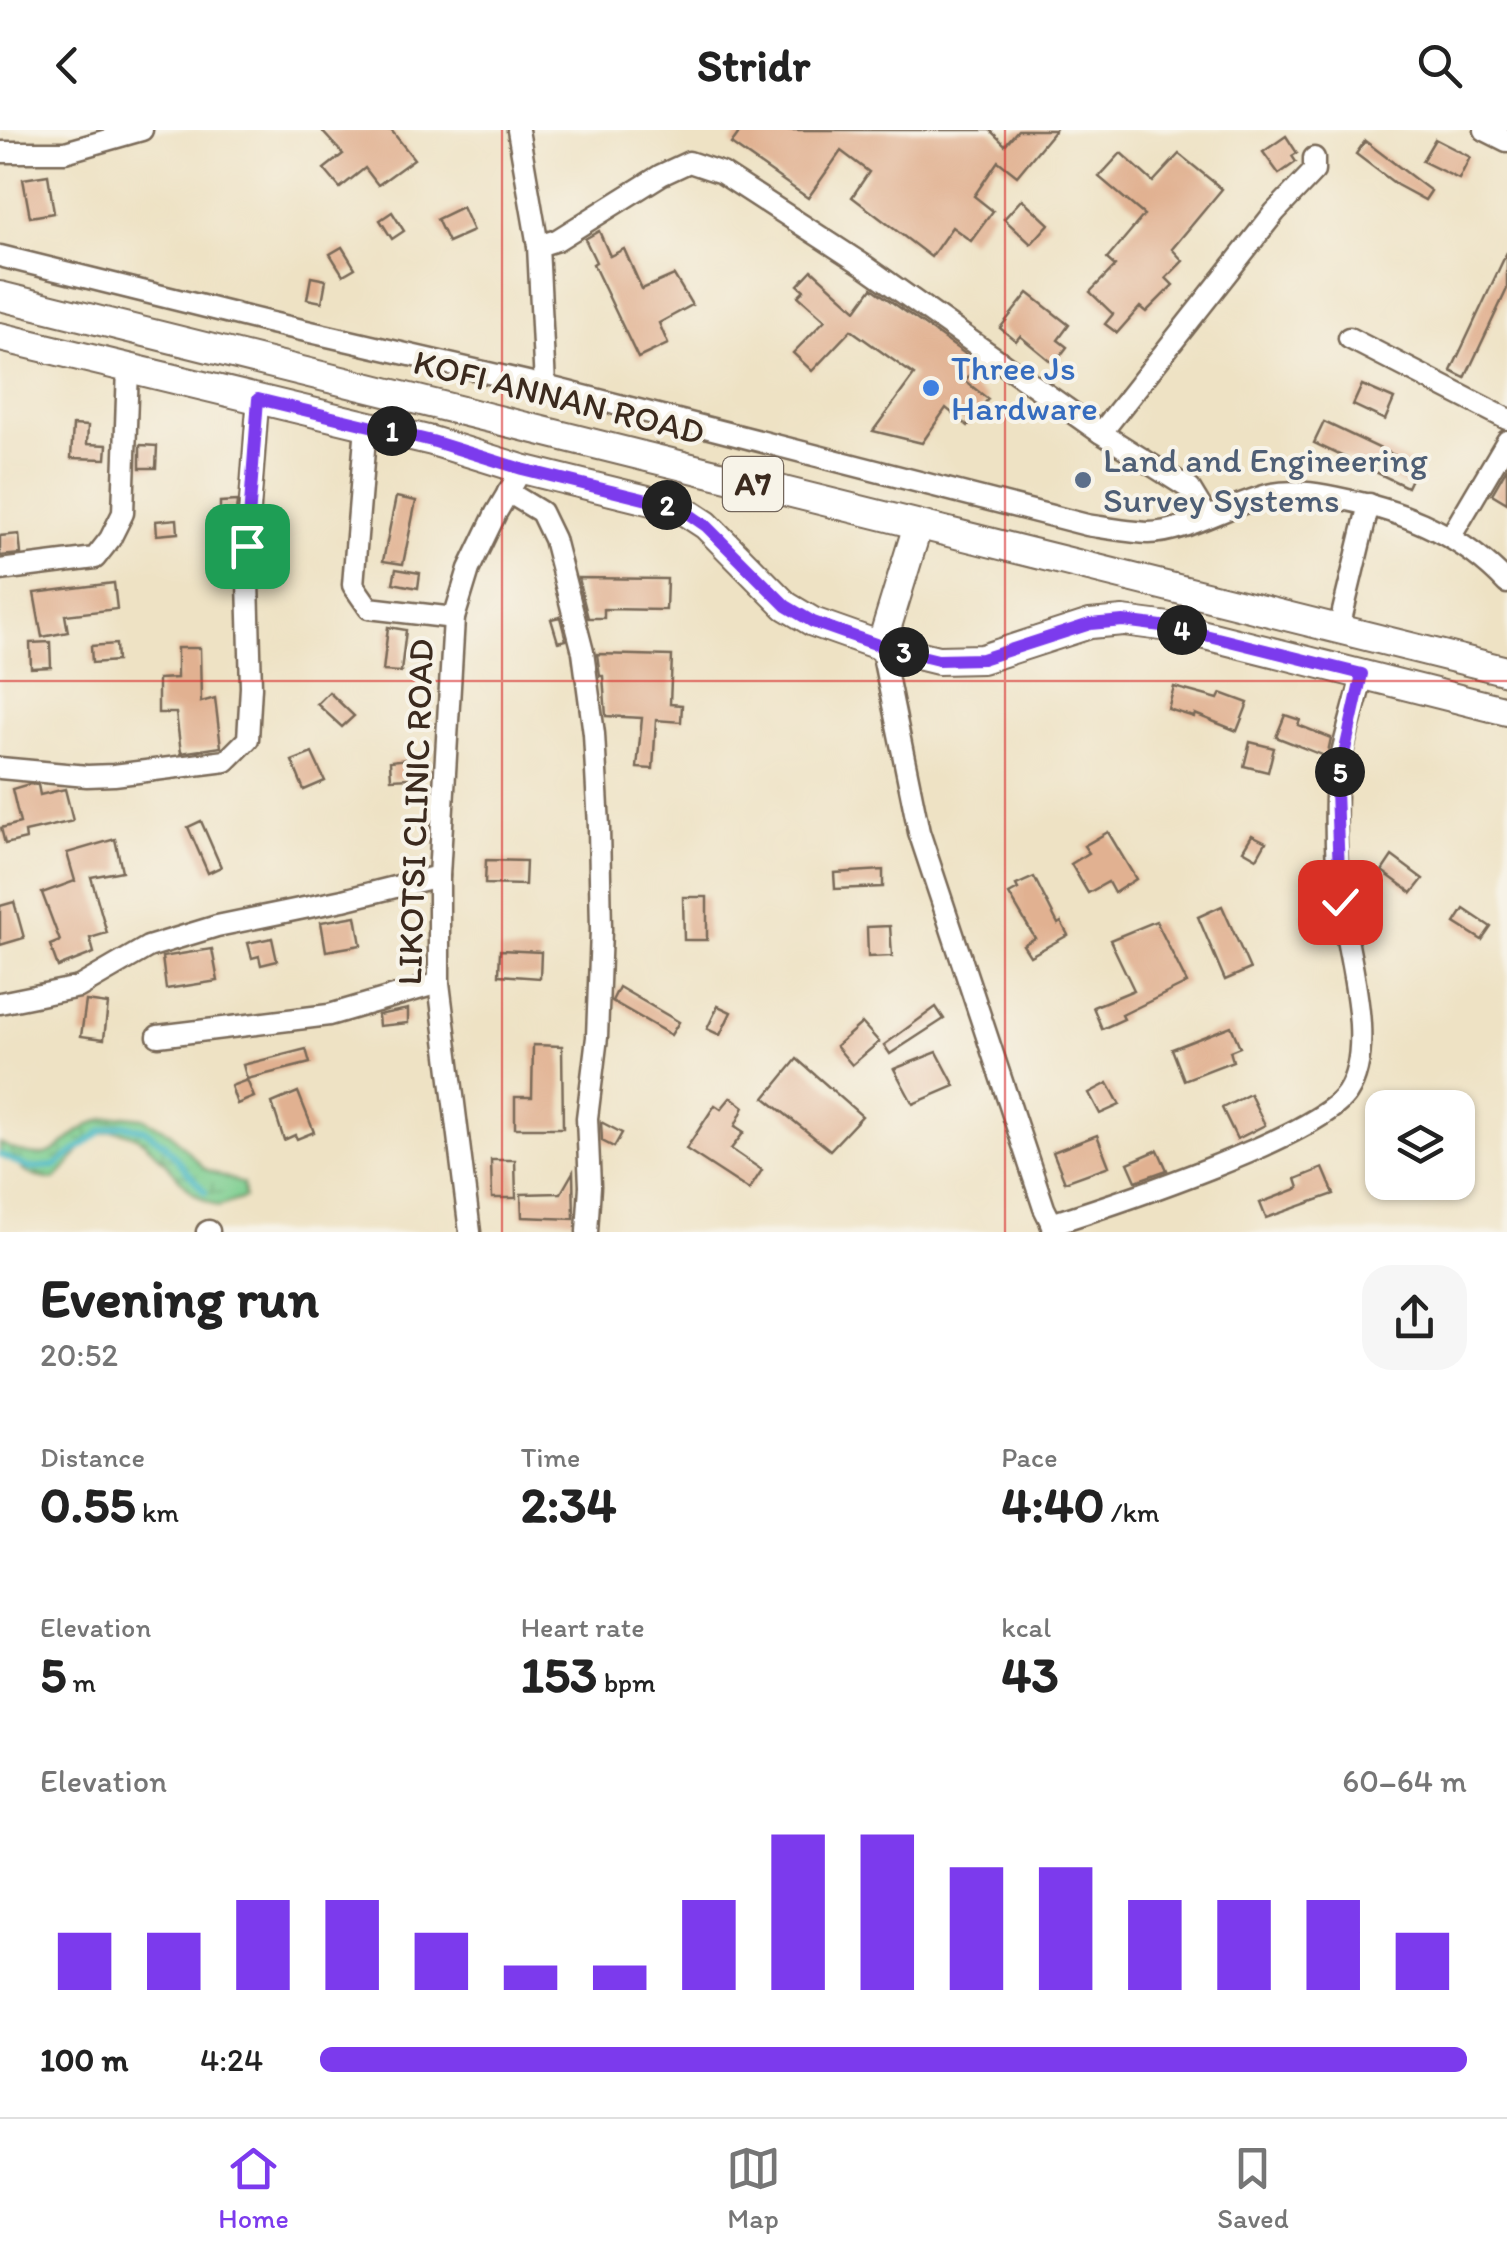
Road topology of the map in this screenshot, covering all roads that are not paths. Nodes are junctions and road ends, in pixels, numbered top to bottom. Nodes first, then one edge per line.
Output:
1 (142, 130) edge
2 (518, 130) edge
3 (1485, 130) edge
4 (1507, 141) edge
5 (0, 152) edge
6 (1314, 158) dead end
7 (538, 246) junction
8 (0, 256) edge
9 (0, 296) edge
10 (0, 338) edge
11 (1349, 338) dead end
12 (128, 368) junction
13 (544, 386) junction
14 (258, 399) junction
15 (1507, 419) edge
16 (366, 425) junction
17 (1100, 434) junction
18 (1507, 441) edge
19 (515, 480) junction
20 (1368, 504) junction
21 (1207, 518) junction
22 (918, 526) junction
23 (1450, 536) junction
24 (0, 570) edge
25 (1507, 583) edge
26 (454, 618) junction
27 (1340, 628) junction
28 (881, 646) junction
29 (1507, 670) edge
30 (1362, 674) junction
31 (1507, 711) edge
32 (0, 768) edge
33 (439, 876) junction
34 (0, 980) edge
35 (439, 984) junction
36 (2, 1003) edge
37 (158, 1036) dead end
38 (1053, 1228) edge
39 (470, 1232) edge
40 (587, 1232) edge

1 - 5 street
2 - 7 street
3 - 4 street
6 - 17 street
7 - 13 street
7 - 17 street
8 - 13 street
9 - 22 main road, KOFI ANNAN ROAD / A7
10 - 12 main road
11 - 15 street
12 - 14 main road
12 - 24 street
13 - 21 street
14 - 16 main road
14 - 32 street
16 - 19 main road
16 - 26 street
17 - 21 street
18 - 23 street
19 - 26 street, LIKOTSI CLINIC ROAD
19 - 28 main road
19 - 40 street
20 - 21 street
20 - 23 street
20 - 27 street
22 - 27 main road, KOFI ANNAN ROAD / A7
22 - 28 main road
23 - 25 street
26 - 33 street, LIKOTSI CLINIC ROAD
27 - 29 main road, KOFI ANNAN ROAD / A7
28 - 30 main road
28 - 38 street
30 - 31 main road
30 - 38 street
33 - 35 street, LIKOTSI CLINIC ROAD
33 - 36 street
34 - 36 street
35 - 37 street
35 - 39 street, LIKOTSI CLINIC ROAD

